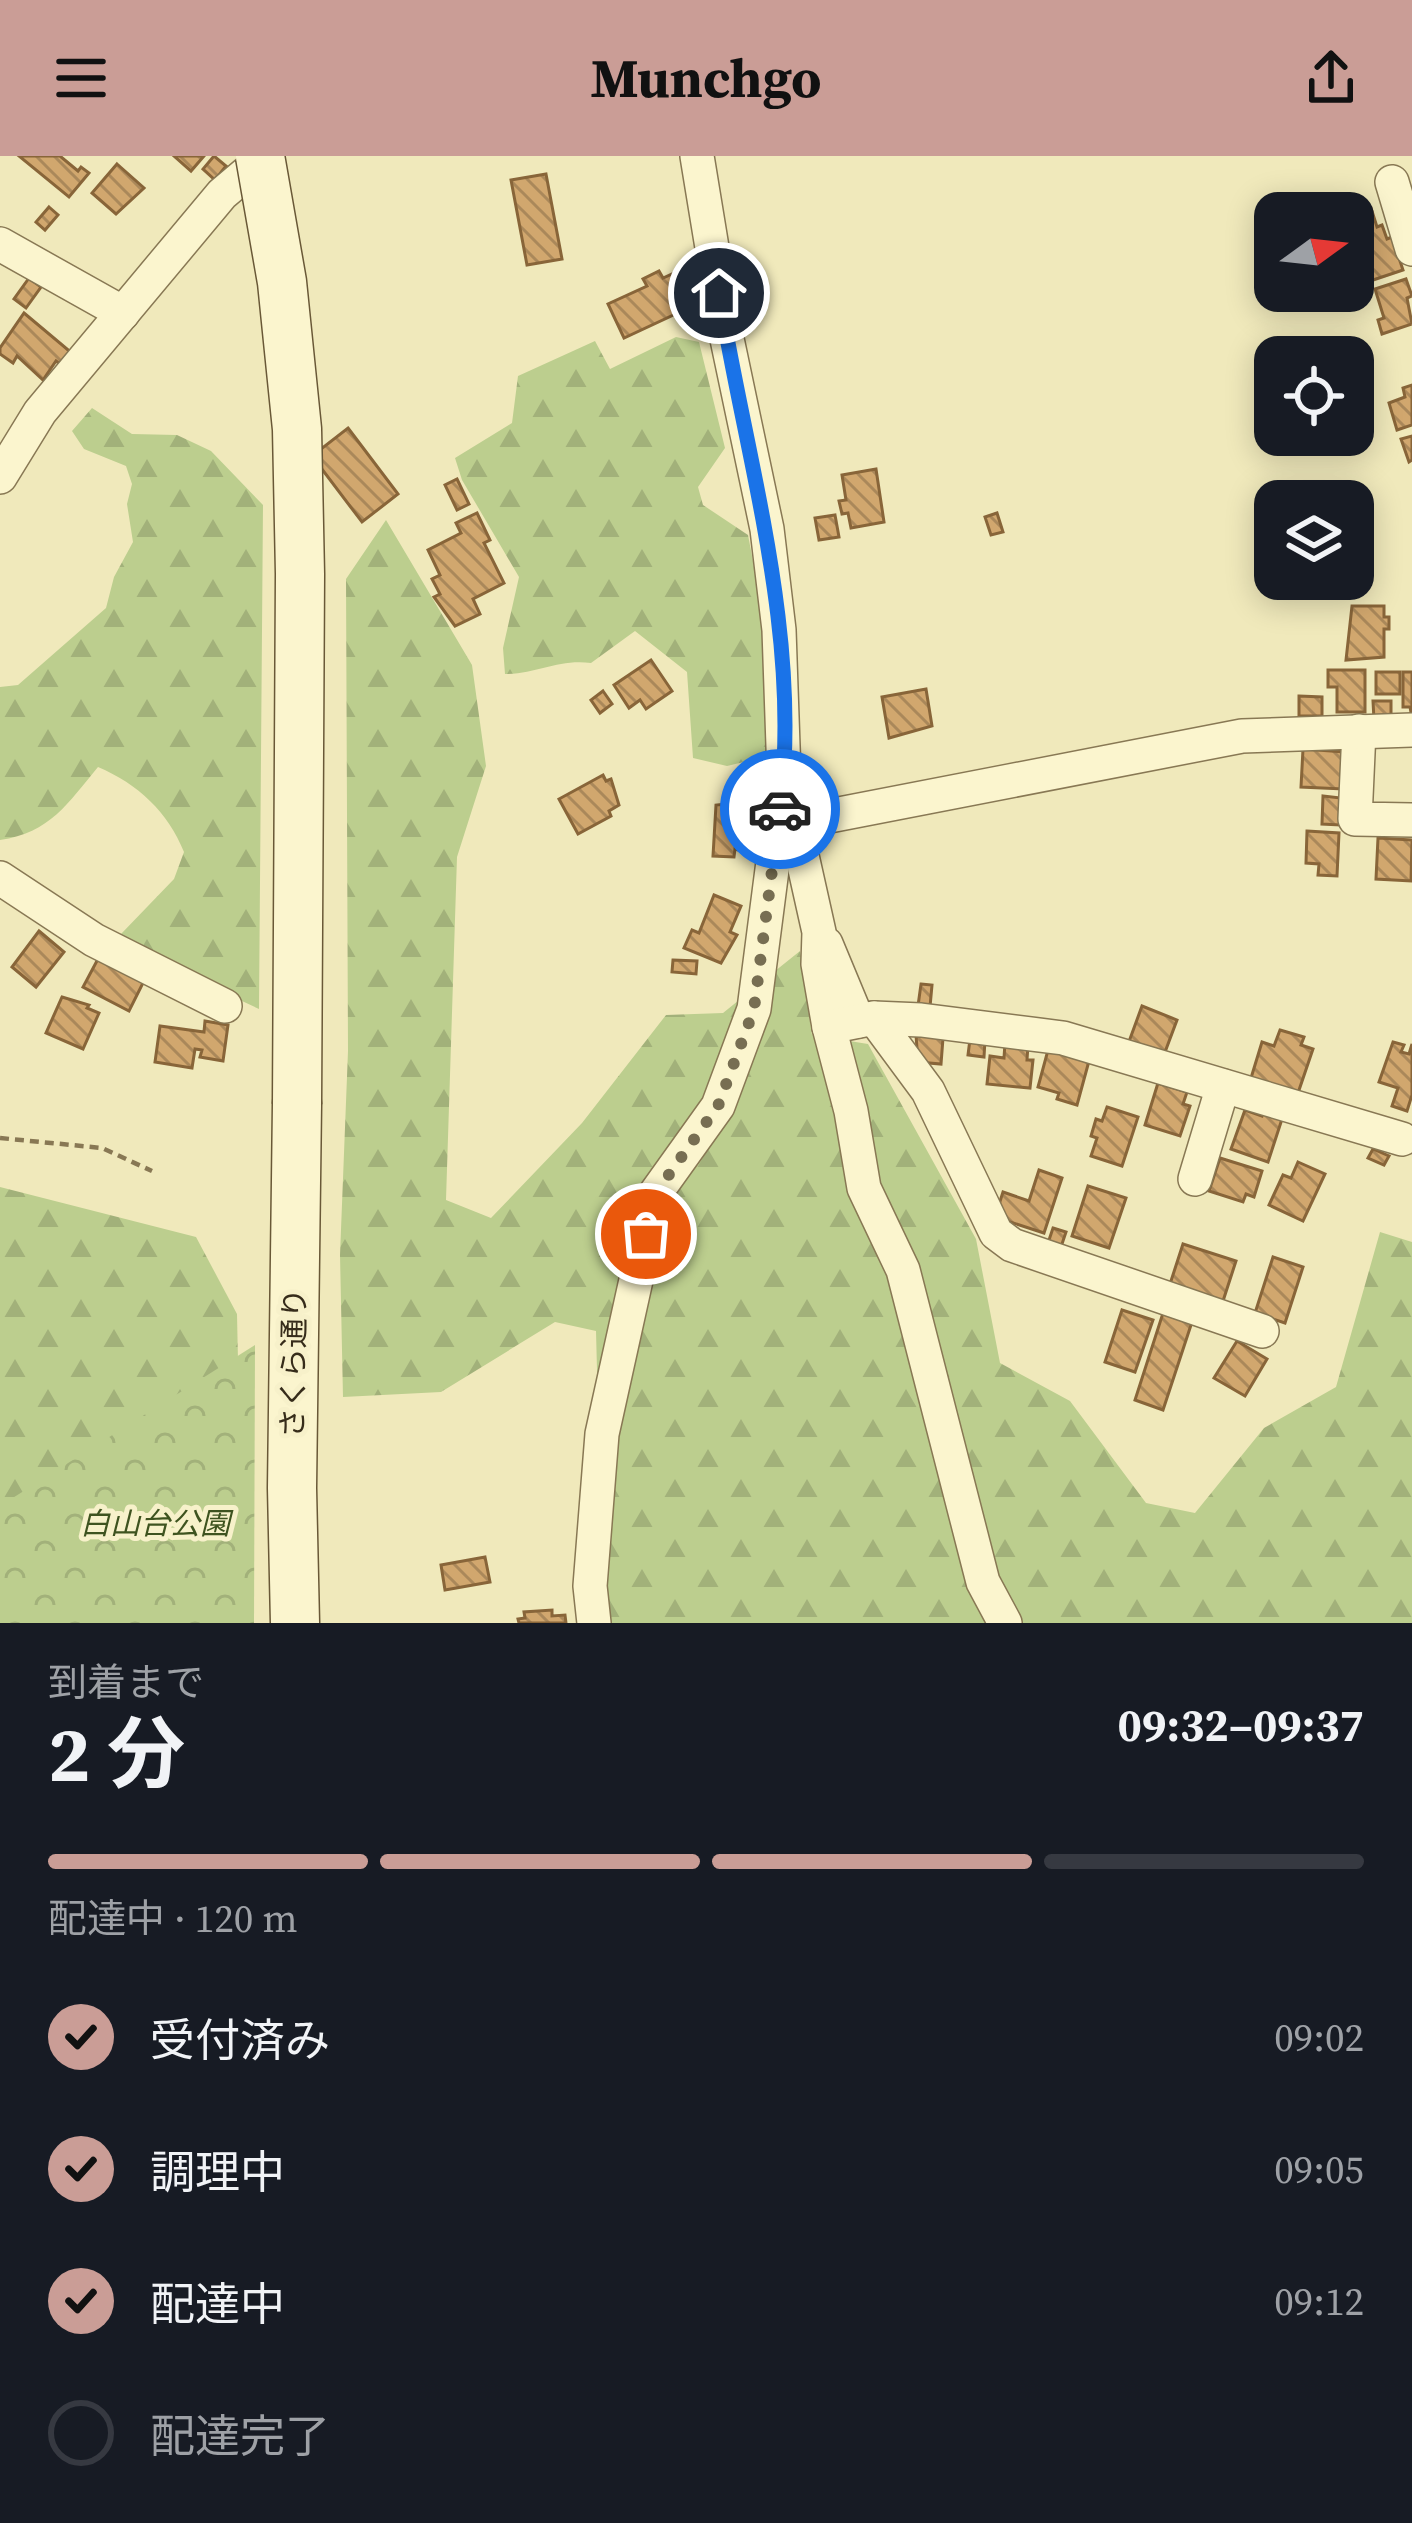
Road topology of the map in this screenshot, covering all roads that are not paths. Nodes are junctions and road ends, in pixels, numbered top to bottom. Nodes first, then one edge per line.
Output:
1 (263, 156) edge
2 (697, 156) edge
3 (1390, 182) edge
4 (0, 244) edge
5 (1412, 249) edge
6 (123, 313) junction
7 (0, 477) edge
8 (1412, 730) edge
9 (1359, 731) junction
10 (784, 775) junction
11 (1412, 820) edge
12 (793, 823) junction
13 (0, 878) edge
14 (225, 1006) dead end
15 (854, 1022) junction
16 (1223, 1086) junction
17 (1402, 1139) dead end
18 (1195, 1179) dead end
19 (1262, 1330) dead end
20 (295, 1623) edge
21 (594, 1623) edge
22 (1005, 1623) edge

1 - 6 street
1 - 20 street, さくら通り, bridge
2 - 10 street
3 - 5 street
4 - 6 street
6 - 7 street
8 - 9 street
9 - 11 street
9 - 12 street
10 - 12 street
10 - 21 street
12 - 15 street
13 - 14 street
15 - 16 street
15 - 19 street
15 - 22 street
16 - 17 street
16 - 18 street

